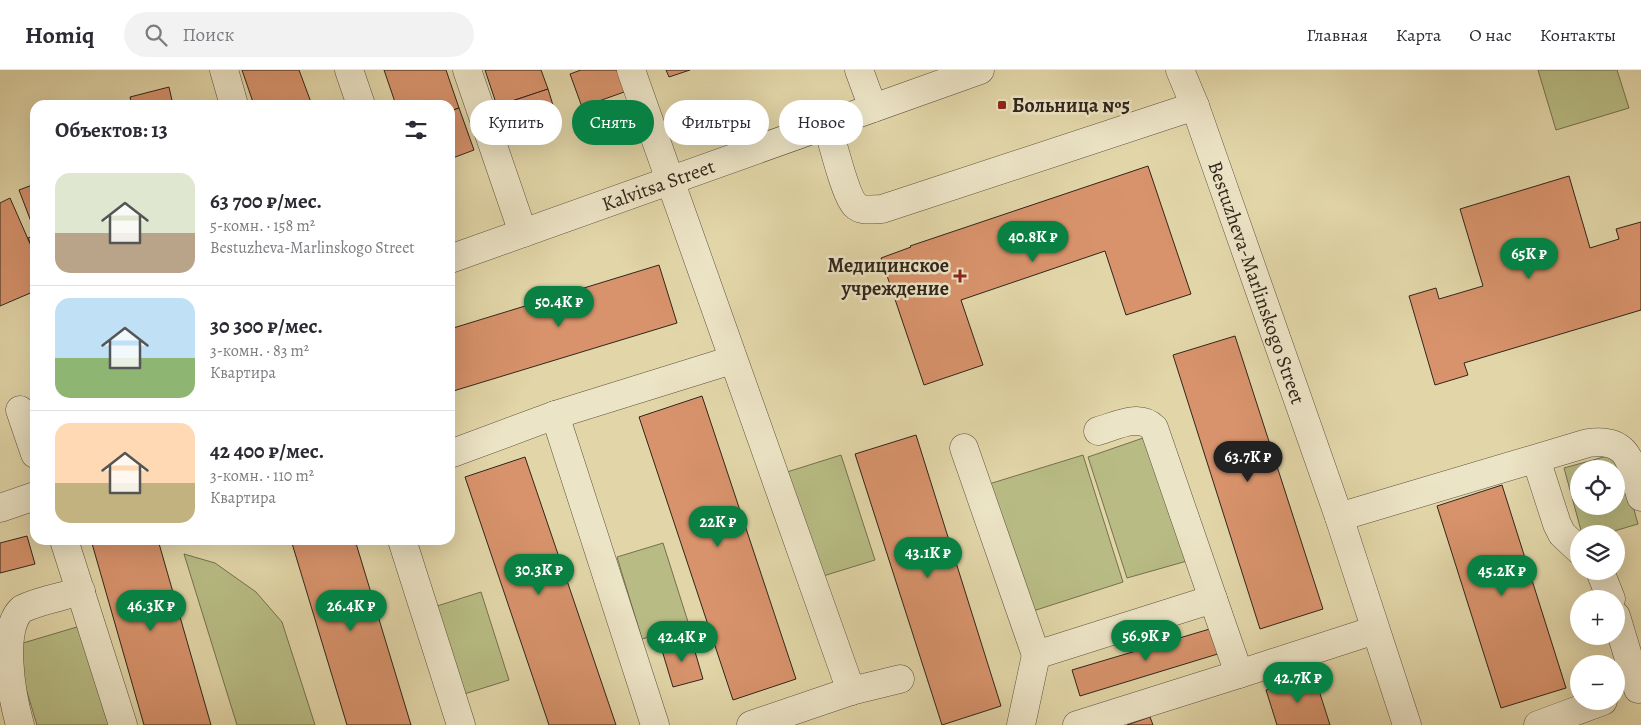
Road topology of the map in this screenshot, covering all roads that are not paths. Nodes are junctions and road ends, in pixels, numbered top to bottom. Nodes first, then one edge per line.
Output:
1 (224, 70) edge
2 (349, 70) edge
3 (467, 70) edge
4 (631, 70) edge
5 (859, 70) edge
6 (980, 70) edge
7 (1180, 70) edge
8 (233, 100) edge
9 (359, 100) edge
10 (1195, 106) junction
11 (873, 108) junction
12 (863, 111) edge
13 (779, 141) edge
14 (834, 145) edge
15 (670, 179) junction
16 (523, 233) junction
17 (455, 257) edge
18 (732, 360) junction
19 (18, 410) edge
20 (555, 415) junction
21 (1098, 431) dead end
22 (30, 441) edge
23 (964, 448) dead end
24 (455, 452) edge
25 (1536, 458) junction
26 (1641, 497) edge
27 (30, 498) edge
28 (0, 508) edge
29 (1339, 517) junction
30 (1570, 542) edge
31 (66, 545) edge
32 (404, 545) edge
33 (81, 591) junction
34 (1214, 599) junction
35 (1375, 630) junction
36 (1622, 645) edge
37 (1036, 655) junction
38 (1239, 674) junction
39 (900, 679) dead end
40 (851, 691) junction
41 (1632, 691) edge
42 (1593, 711) edge
43 (20, 725) edge
44 (122, 725) edge
45 (460, 725) edge
46 (655, 725) edge
47 (751, 725) edge
48 (1021, 725) edge
49 (1077, 725) edge
50 (1406, 725) edge
51 (1538, 725) edge

1 - 8 street
2 - 9 street
3 - 16 street
4 - 15 street
5 - 11 street
6 - 11 street, Kalvitsa Street
7 - 10 street, Bestuzheva-Marlinskogo Street
10 - 14 street
10 - 29 street, Bestuzheva-Marlinskogo Street
11 - 12 street, Kalvitsa Street
13 - 15 street, Kalvitsa Street
15 - 16 street, Kalvitsa Street
15 - 18 street
16 - 17 street, Kalvitsa Street
18 - 20 street
18 - 40 street
19 - 22 street
20 - 24 street
20 - 46 street
21 - 34 street
23 - 37 street
25 - 26 street
25 - 29 street
25 - 30 street
27 - 28 street
29 - 35 street, Bestuzheva-Marlinskogo Street
31 - 33 street
32 - 45 street
33 - 43 street
33 - 44 street
34 - 37 street
34 - 38 street
35 - 38 street
35 - 50 street, Bestuzheva-Marlinskogo Street
36 - 41 street
37 - 48 street
38 - 49 street
39 - 40 street
40 - 47 street
42 - 51 street

